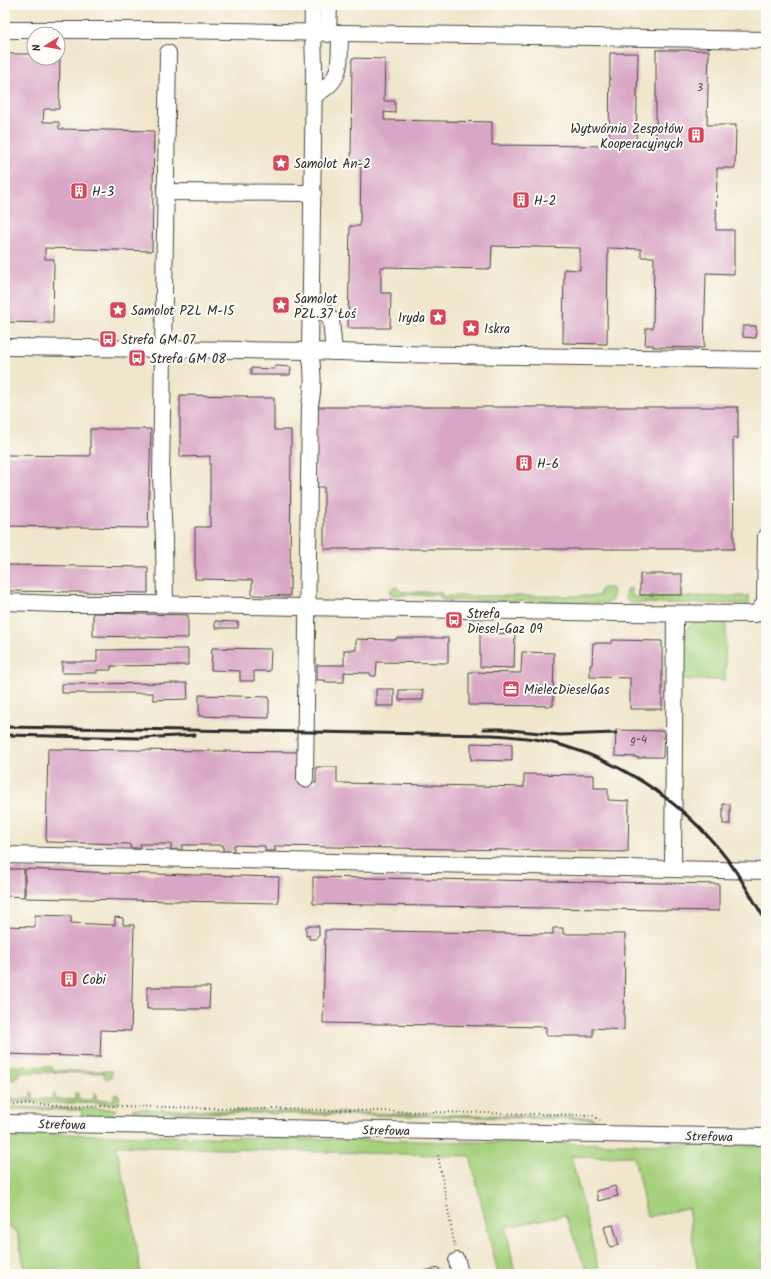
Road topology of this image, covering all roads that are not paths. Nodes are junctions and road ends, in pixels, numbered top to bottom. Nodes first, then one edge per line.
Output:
1 (313, 5) edge
2 (329, 5) edge
3 (5, 30) edge
4 (312, 33) junction
5 (334, 34) junction
6 (766, 40) edge
7 (168, 53) dead end
8 (314, 95) junction
9 (165, 192) junction
10 (313, 193) junction
11 (311, 299) junction
12 (5, 348) edge
13 (163, 350) junction
14 (310, 351) junction
15 (334, 352) junction
16 (766, 360) edge
17 (766, 536) edge
18 (5, 602) edge
19 (165, 604) junction
20 (308, 607) junction
21 (675, 614) junction
22 (761, 615) edge
23 (305, 779) dead end
24 (5, 856) edge
25 (673, 869) junction
26 (766, 871) edge
27 (5, 1124) edge
28 (766, 1137) edge

1 - 4 street
2 - 5 street
3 - 4 street
4 - 5 street
4 - 8 street
5 - 6 street
5 - 8 street
7 - 9 street
8 - 10 street
9 - 10 street
9 - 13 street
10 - 11 street
11 - 14 street
11 - 15 street
12 - 13 street
13 - 14 street
13 - 19 street
14 - 15 street
14 - 20 street
15 - 16 street
17 - 22 street
18 - 19 street
19 - 20 street
20 - 21 street
20 - 23 street
21 - 22 street
21 - 25 street
24 - 25 street
25 - 26 street
27 - 28 street, Strefowa

